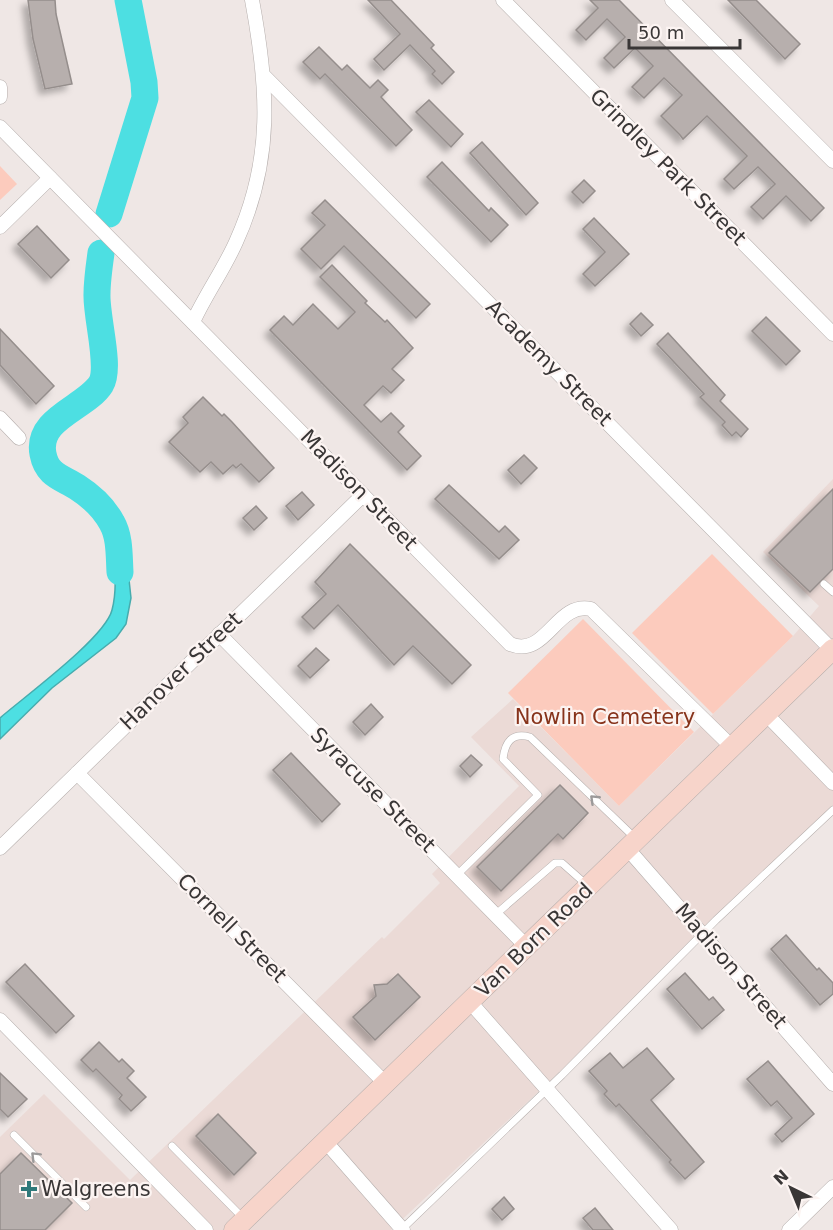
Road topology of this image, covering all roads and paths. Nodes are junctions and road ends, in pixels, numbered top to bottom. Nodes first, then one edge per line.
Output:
1 (252, 0) edge
2 (503, 0) edge
3 (672, 0) edge
4 (265, 77) junction
5 (0, 87) edge
6 (0, 97) edge
7 (0, 127) edge
8 (833, 161) edge
9 (50, 178) junction
10 (0, 227) edge
11 (193, 322) junction
12 (833, 334) edge
13 (0, 418) edge
14 (20, 438) dead end
15 (363, 495) junction
16 (824, 584) dead end
17 (833, 592) edge
18 (219, 634) junction
19 (832, 649) edge
20 (766, 714) junction
21 (732, 747) junction
22 (77, 773) junction
23 (833, 783) edge
24 (833, 810) edge
25 (632, 844) junction
26 (0, 848) edge
27 (456, 876) junction
28 (589, 886) junction
29 (495, 915) junction
30 (703, 934) junction
31 (526, 946) junction
32 (470, 1002) junction
33 (0, 1020) edge
34 (385, 1083) junction
35 (833, 1084) edge
36 (546, 1088) junction
37 (14, 1135) dead end
38 (325, 1141) junction
39 (172, 1146) dead end
40 (833, 1187) edge
41 (86, 1207) dead end
42 (239, 1225) edge
43 (206, 1230) edge
44 (402, 1230) edge
45 (671, 1230) edge
46 (789, 1230) edge

1 - 4 street
2 - 12 street, Grindley Park Street
3 - 8 street
4 - 11 street
4 - 19 street, Academy Street
5 - 6 street
7 - 9 street, Madison Street
9 - 10 street
9 - 11 street, Madison Street
11 - 15 street, Madison Street
13 - 14 street
15 - 18 street, Hanover Street
15 - 21 street, Madison Street
16 - 17 lane
18 - 22 street, Hanover Street
18 - 27 street, Syracuse Street
19 - 20 main road, Van Born Road
20 - 21 main road, Van Born Road
20 - 23 street
21 - 25 main road, Van Born Road
22 - 26 street, Hanover Street
22 - 34 street, Cornell Street
24 - 30 lane
25 -> 27 lane
25 - 28 main road, Van Born Road
25 - 30 street, Madison Street
27 - 29 street, Syracuse Street
28 - 29 lane
28 - 31 main road, Van Born Road
29 - 31 street, Syracuse Street
30 - 35 street, Madison Street
30 - 36 lane
31 - 32 main road, Van Born Road
32 - 34 main road, Van Born Road
32 - 36 street
33 - 43 street
34 - 38 main road, Van Born Road
36 - 44 lane
36 - 45 street
41 -> 37 lane
38 - 42 main road, Van Born Road
38 - 44 street
39 - 42 lane
40 - 46 street

